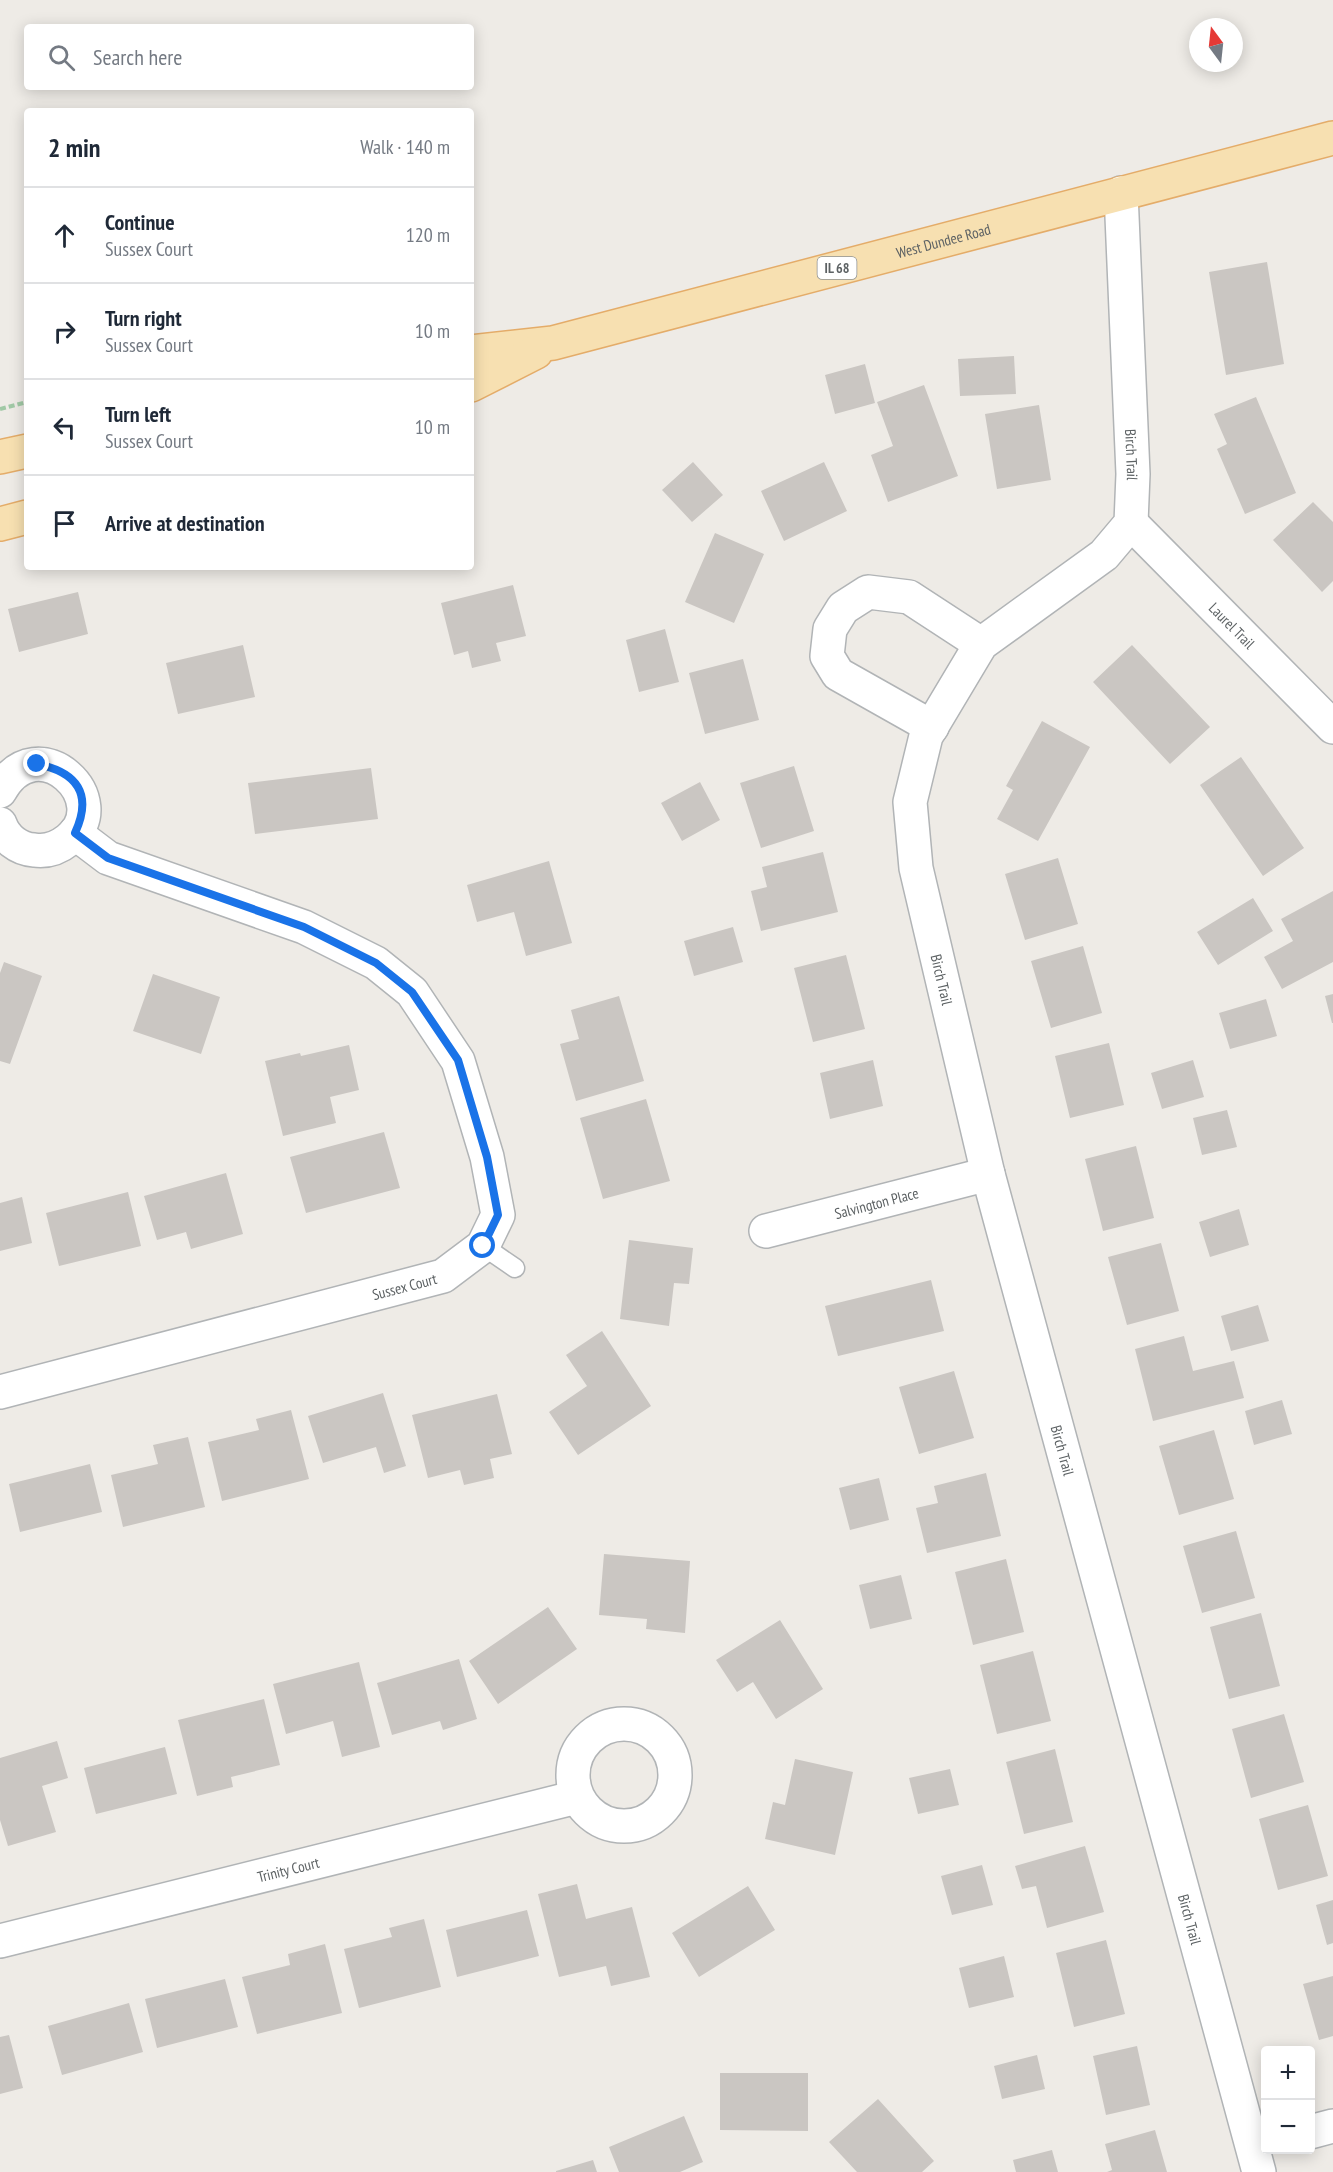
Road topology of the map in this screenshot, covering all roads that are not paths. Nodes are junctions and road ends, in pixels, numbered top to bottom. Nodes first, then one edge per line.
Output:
1 (1333, 138) edge
2 (1121, 193) junction
3 (554, 343) junction
4 (474, 352) edge
5 (474, 383) edge
6 (24, 451) edge
7 (0, 457) edge
8 (24, 518) edge
9 (1131, 523) junction
10 (0, 524) edge
11 (981, 644) junction
12 (932, 727) junction
13 (1333, 727) edge
14 (0, 791) edge
15 (0, 824) edge
16 (75, 833) junction
17 (988, 1174) junction
18 (766, 1231) dead end
19 (483, 1246) junction
20 (515, 1268) dead end
21 (0, 1392) edge
22 (577, 1797) dead end
23 (0, 1941) edge
24 (1333, 2126) edge
25 (1315, 2131) edge
26 (1259, 2154) edge

1 - 2 main road, West Dundee Road / IL 68
2 - 3 main road, West Dundee Road / IL 68
2 - 9 street, Birch Trail
3 - 4 main road, IL 68
3 - 5 main road, IL 68
6 - 7 main road
8 - 10 main road
9 - 11 street, Birch Trail
9 - 13 street, Laurel Trail
11 - 12 street, Birch Trail
11 - 12 street
12 - 17 street, Birch Trail
14 - 16 street
15 - 16 street
16 - 19 street, Sussex Court
17 - 18 street, Salvington Place
17 - 26 street, Birch Trail
19 - 20 lane
19 - 21 street, Sussex Court
22 - 23 street, Trinity Court
24 - 25 street

